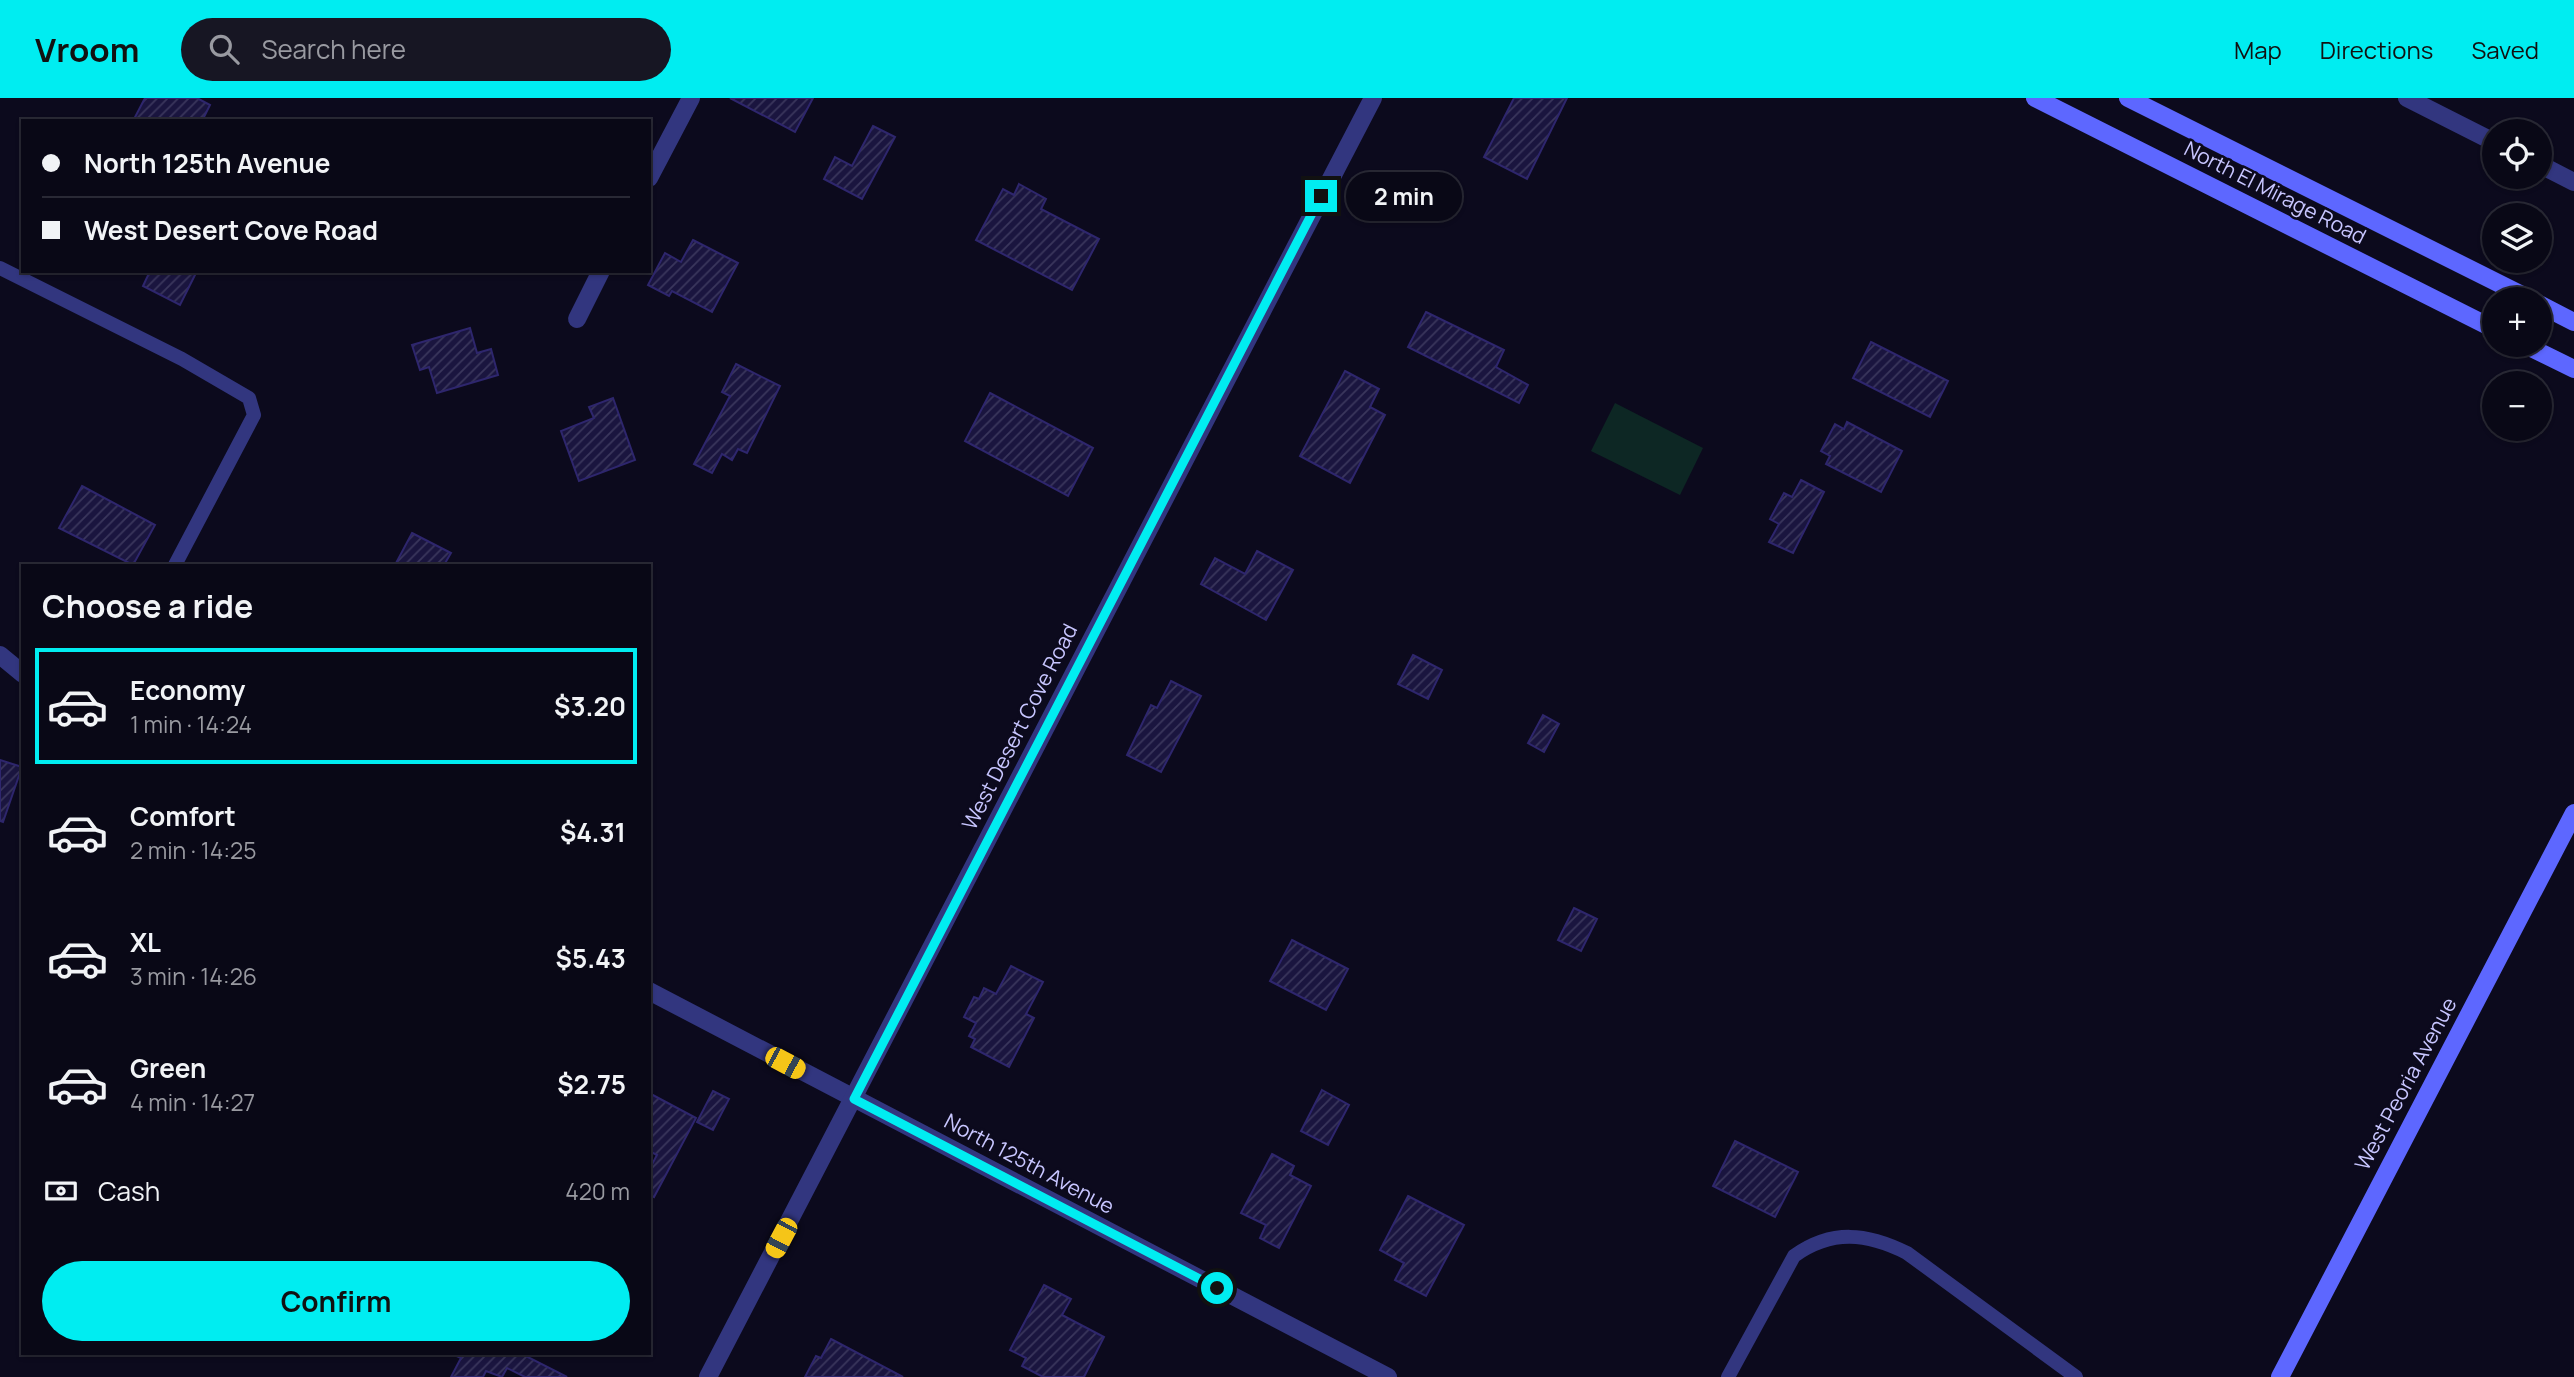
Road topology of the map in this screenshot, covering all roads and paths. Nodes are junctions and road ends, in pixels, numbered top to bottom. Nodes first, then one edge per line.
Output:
1 (691, 98) edge
2 (1373, 98) edge
3 (2035, 98) edge
4 (2128, 98) edge
5 (2407, 98) edge
6 (2482, 136) edge
7 (2552, 171) edge
8 (651, 174) edge
9 (2574, 182) edge
10 (0, 268) edge
11 (600, 273) edge
12 (2506, 287) edge
13 (2552, 310) edge
14 (577, 318) dead end
15 (2574, 321) edge
16 (2482, 323) edge
17 (2550, 357) edge
18 (2574, 369) edge
19 (176, 564) edge
20 (0, 655) edge
21 (21, 672) edge
22 (2574, 813) edge
23 (651, 992) edge
24 (854, 1099) junction
25 (708, 1377) edge
26 (1388, 1377) edge
27 (1728, 1377) edge
28 (2076, 1377) edge
29 (2280, 1377) edge

1 - 8 street
2 - 24 street, West Desert Cove Road
3 - 16 main road, North El Mirage Road
4 - 12 main road, North El Mirage Road
5 - 6 street
7 - 9 street
10 - 19 lane
11 - 14 street
13 - 15 main road
17 - 18 main road
20 - 21 street
22 - 29 main road, West Peoria Avenue
23 - 24 street, North 125th Avenue
24 - 25 street, West Desert Cove Road
24 - 26 street, North 125th Avenue
27 - 28 lane

